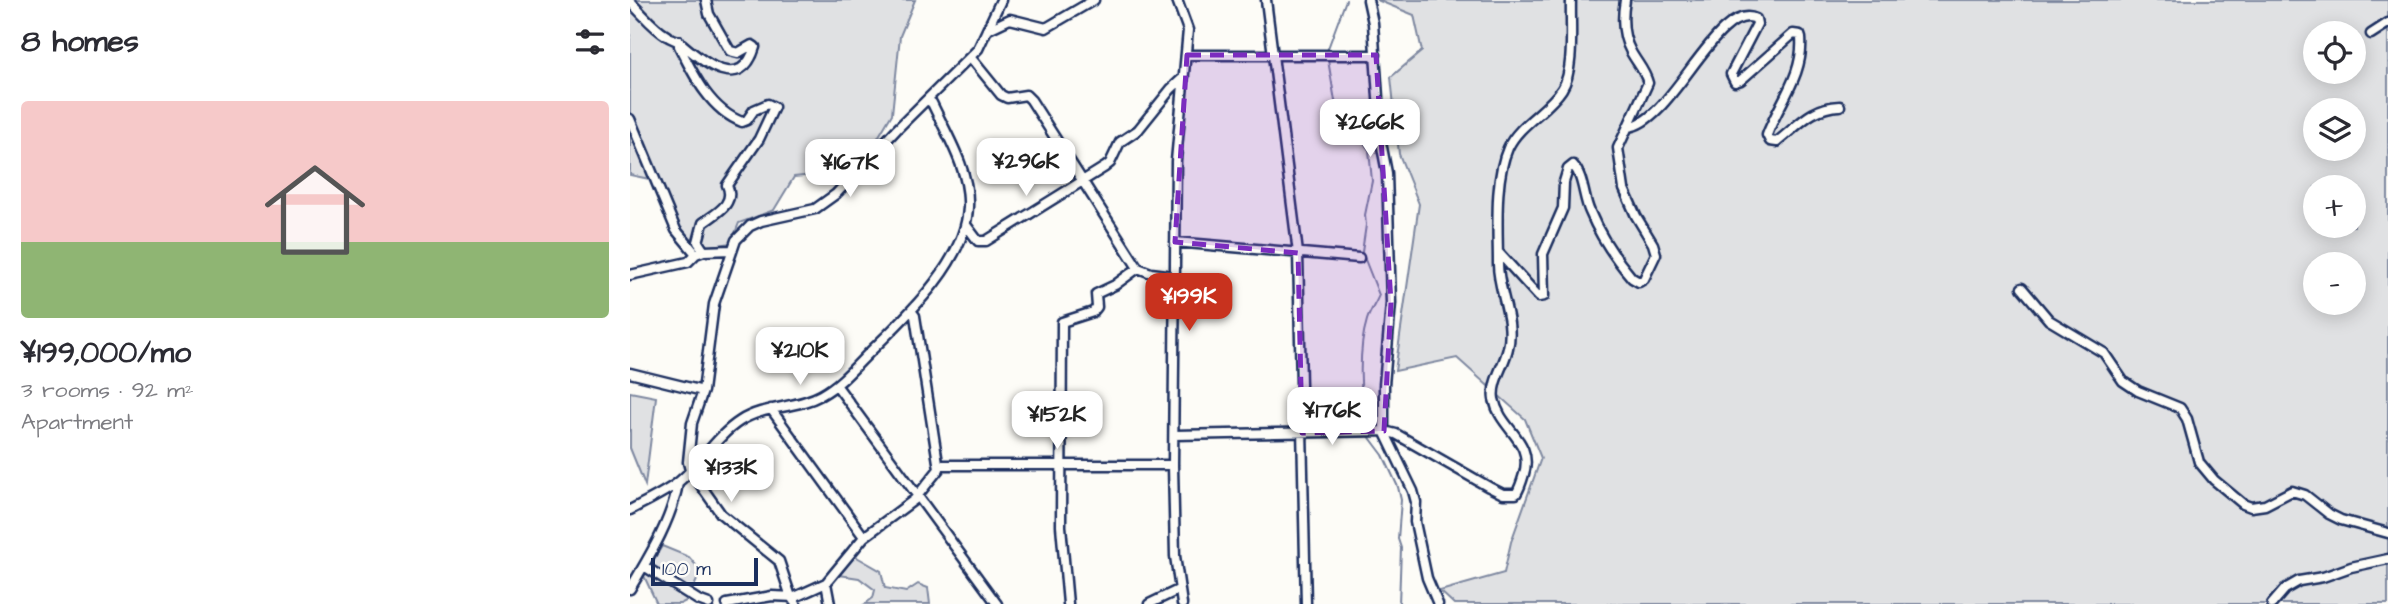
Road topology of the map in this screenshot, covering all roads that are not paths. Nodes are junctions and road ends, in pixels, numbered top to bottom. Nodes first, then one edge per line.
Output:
1 (706, 0) edge
2 (1001, 0) edge
3 (1094, 0) edge
4 (1177, 0) edge
5 (1266, 0) edge
6 (1368, 0) edge
7 (1571, 0) edge
8 (1625, 0) edge
9 (630, 2) edge
10 (2388, 23) edge
11 (989, 29) junction
12 (2371, 34) dead end
13 (679, 41) junction
14 (1187, 55) junction
15 (1274, 55) junction
16 (1376, 55) junction
17 (971, 58) junction
18 (1184, 77) junction
19 (928, 100) junction
20 (1840, 106) dead end
21 (630, 119) edge
22 (1628, 127) junction
23 (1083, 179) junction
24 (966, 225) junction
25 (1175, 242) junction
26 (732, 250) junction
27 (1498, 252) junction
28 (700, 253) junction
29 (1298, 253) junction
30 (1359, 258) dead end
31 (1138, 268) junction
32 (630, 275) edge
33 (1174, 276) junction
34 (2022, 288) dead end
35 (912, 312) junction
36 (630, 373) edge
37 (837, 386) junction
38 (703, 391) junction
39 (771, 409) junction
40 (1384, 431) junction
41 (1302, 433) junction
42 (1174, 435) junction
43 (940, 465) junction
44 (1173, 465) junction
45 (1061, 466) junction
46 (690, 470) junction
47 (678, 483) junction
48 (918, 494) junction
49 (630, 510) edge
50 (2388, 533) edge
51 (864, 537) junction
52 (2388, 559) edge
53 (644, 566) junction
54 (826, 583) junction
55 (630, 589) edge
56 (1178, 590) junction
57 (794, 601) edge
58 (709, 604) edge
59 (727, 604) edge
60 (830, 604) edge
61 (997, 604) edge
62 (1068, 604) edge
63 (1149, 604) edge
64 (1182, 604) edge
65 (1306, 604) edge
66 (1438, 604) edge
67 (2272, 604) edge

1 - 13 street
2 - 11 street
3 - 11 street
4 - 14 street
5 - 15 street
6 - 16 street
7 - 27 street
8 - 22 street
9 - 13 street
10 - 12 street
11 - 17 street
13 - 28 street
14 - 15 street
14 - 18 street
15 - 16 street
15 - 29 street
16 - 40 street
17 - 19 street
17 - 23 street
18 - 23 street
18 - 25 street
19 - 24 street
19 - 26 street
20 - 22 street
21 - 28 street
22 - 27 street
23 - 24 street
23 - 31 street
24 - 35 street
25 - 29 street
25 - 33 street
26 - 28 street
26 - 38 street
27 - 40 street
28 - 32 street
29 - 30 street
29 - 41 street
31 - 33 street
31 - 45 street
33 - 42 street
34 - 50 street
35 - 37 street
35 - 43 street
36 - 38 street
37 - 39 street
37 - 48 street
38 - 46 street
39 - 46 street
39 - 51 street
40 - 41 street
40 - 66 street
41 - 42 street
41 - 65 street
42 - 44 street
43 - 45 street
43 - 48 street
44 - 45 street
44 - 56 street
45 - 62 street
46 - 47 street
46 - 57 street
47 - 49 street
47 - 53 street
48 - 51 street
48 - 61 street
51 - 54 street
52 - 67 street
53 - 55 street
53 - 58 street
54 - 57 street
54 - 60 street
56 - 63 street
56 - 64 street
57 - 59 street

